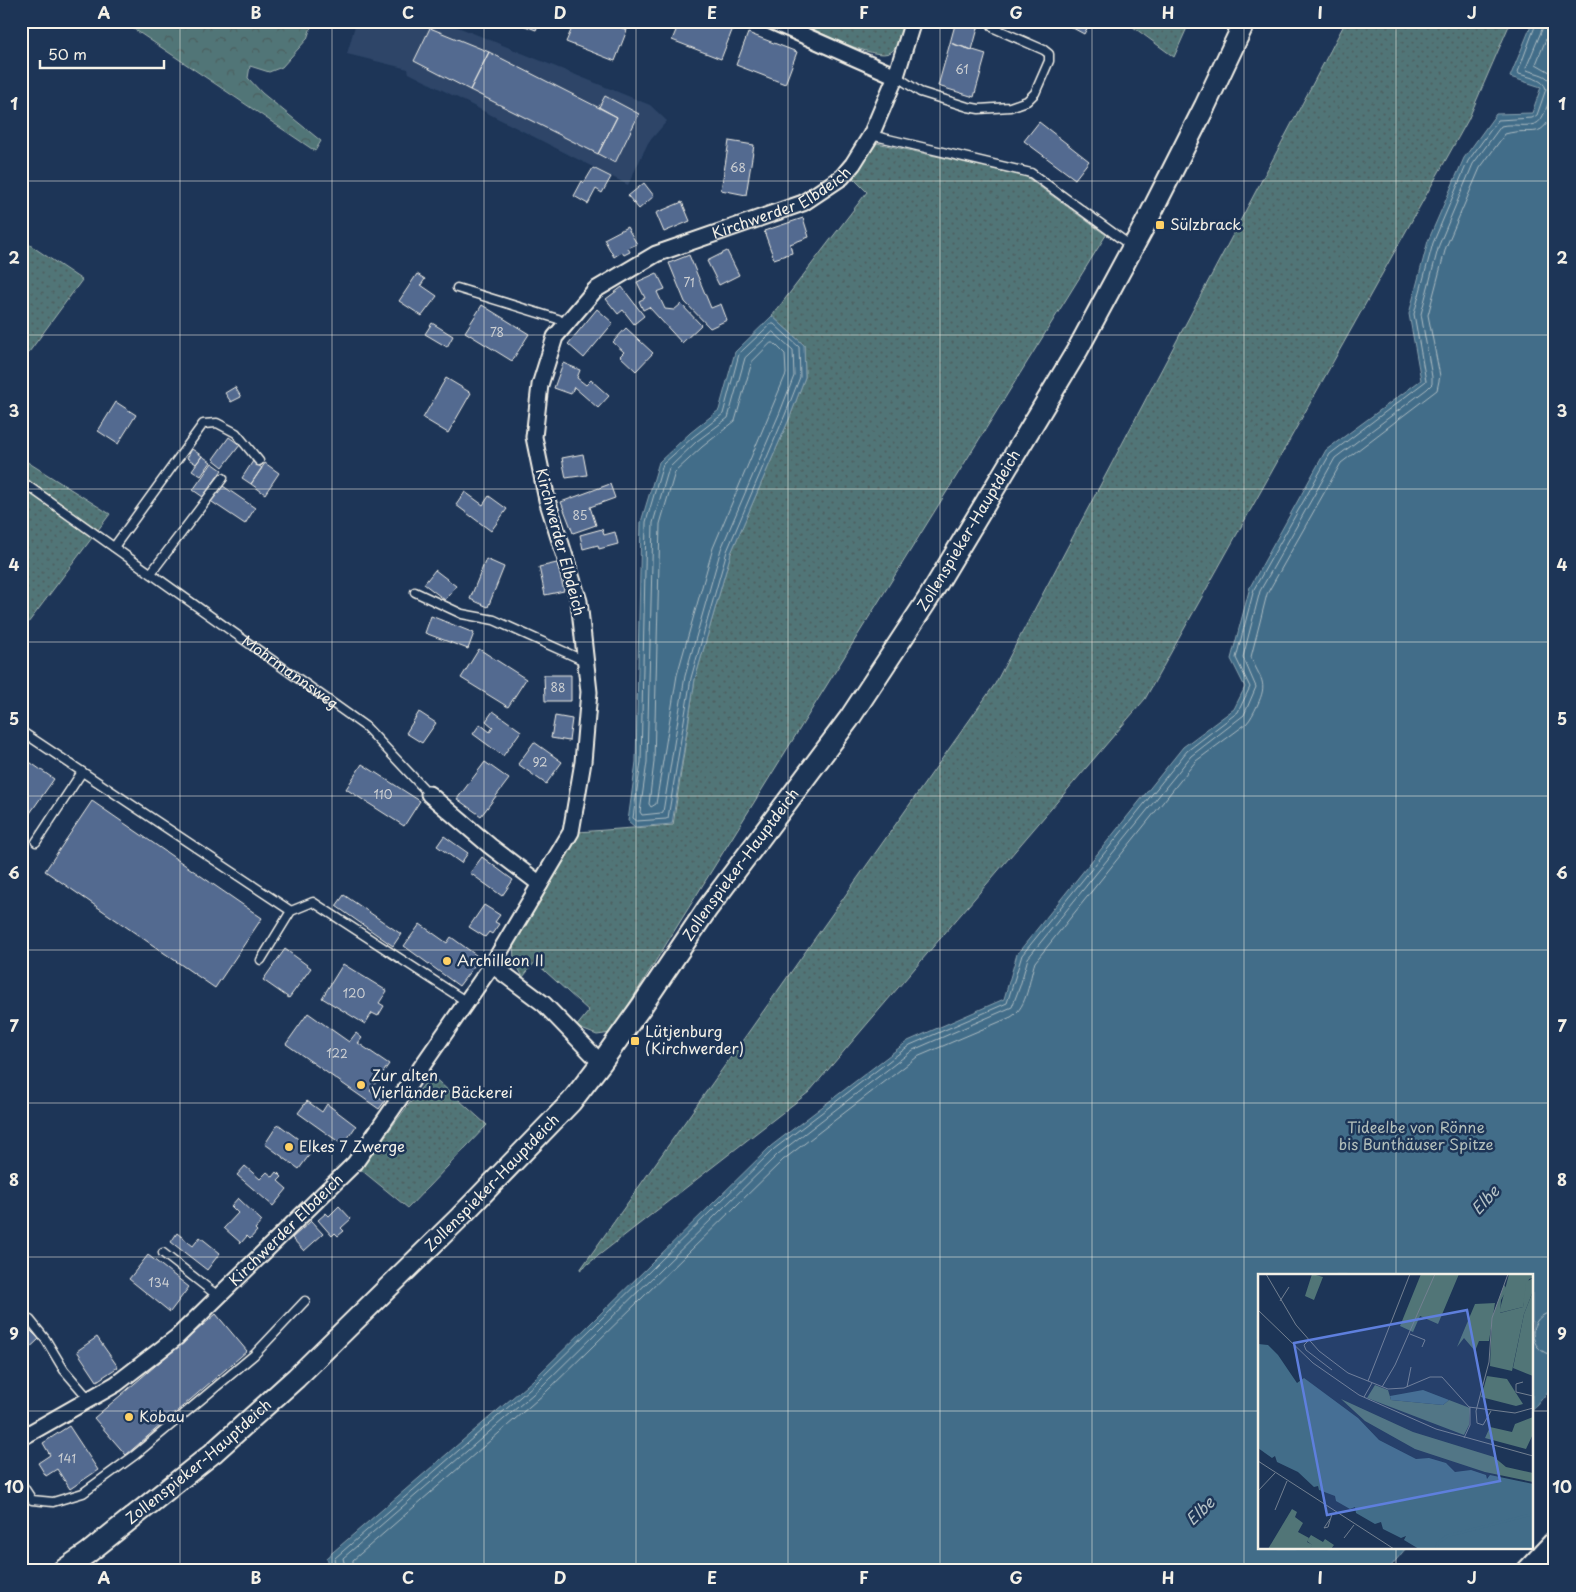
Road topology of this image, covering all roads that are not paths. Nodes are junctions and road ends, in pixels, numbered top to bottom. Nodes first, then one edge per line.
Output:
1 (771, 21) edge
2 (913, 21) edge
3 (989, 21) edge
4 (1245, 21) edge
5 (896, 76) junction
6 (871, 135) junction
7 (1133, 248) junction
8 (457, 288) dead end
9 (565, 325) junction
10 (259, 461) dead end
11 (223, 478) dead end
12 (21, 481) edge
13 (114, 547) junction
14 (151, 573) junction
15 (415, 592) dead end
16 (585, 661) junction
17 (21, 731) edge
18 (82, 772) junction
19 (429, 794) joint
20 (36, 842) dead end
21 (540, 884) junction
22 (291, 911) junction
23 (260, 960) dead end
24 (492, 965) junction
25 (467, 1002) junction
26 (601, 1063) junction
27 (163, 1252) dead end
28 (218, 1296) junction
29 (305, 1301) dead end
30 (30, 1320) dead end
31 (89, 1399) junction
32 (21, 1438) edge
33 (21, 1483) edge
34 (1555, 1541) edge
35 (62, 1571) edge
36 (1527, 1571) edge

1 - 5 street
2 - 5 street, Kirchwerder Elbdeich
3 - 5 lane
4 - 7 street, Zollenspieker-Hauptdeich
5 - 6 street, Kirchwerder Elbdeich
6 - 7 lane
6 - 9 street, Kirchwerder Elbdeich
7 - 26 street, Zollenspieker-Hauptdeich
8 - 9 lane
9 - 16 street, Kirchwerder Elbdeich
10 - 13 lane
11 - 14 lane
12 - 13 lane, Mohrmannsweg
13 - 14 lane, Mohrmannsweg
14 - 19 lane, Mohrmannsweg
15 - 16 lane
16 - 21 street, Kirchwerder Elbdeich
17 - 18 lane
18 - 20 lane
18 - 22 lane
19 - 21 street, Mohrmannsweg
21 - 24 street, Kirchwerder Elbdeich
22 - 23 lane
22 - 25 lane
24 - 25 street, Kirchwerder Elbdeich
24 - 26 street
25 - 28 street, Kirchwerder Elbdeich
26 - 35 street, Zollenspieker-Hauptdeich
27 - 28 lane
28 - 31 street, Kirchwerder Elbdeich
29 - 33 lane
30 - 31 lane
31 - 32 street, Kirchwerder Elbdeich
34 - 36 street

